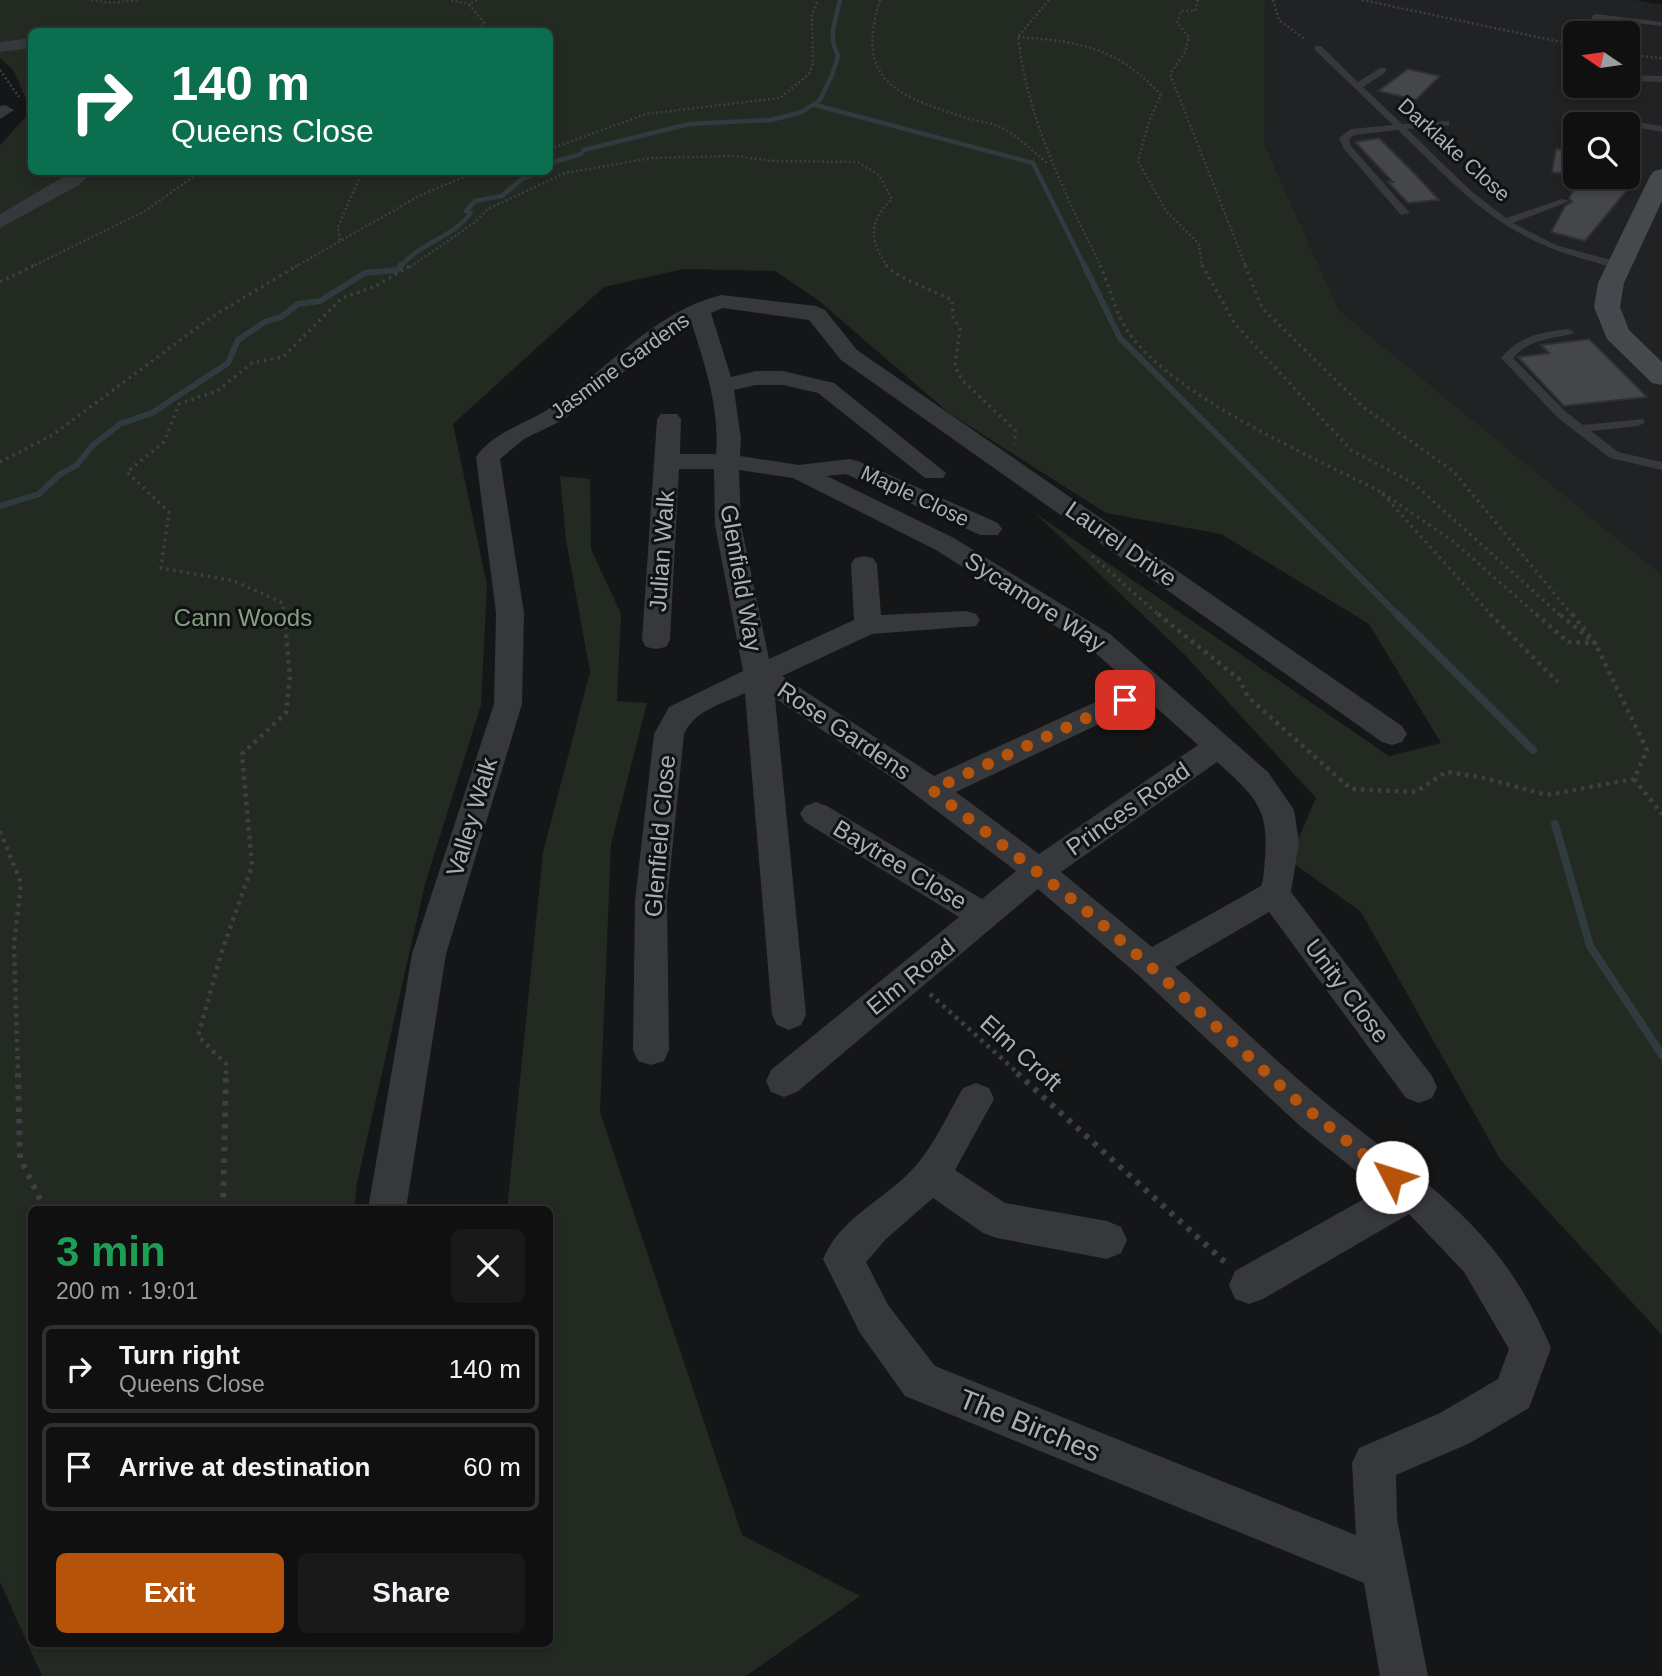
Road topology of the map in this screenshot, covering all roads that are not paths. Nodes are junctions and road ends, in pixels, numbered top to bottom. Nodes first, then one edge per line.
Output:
1 (1595, 21) edge
2 (1637, 21) edge
3 (1640, 21) edge
4 (1662, 24) edge
5 (28, 44) edge
6 (0, 47) edge
7 (1318, 48) road end
8 (1383, 70) dead end
9 (1640, 78) edge
10 (1662, 79) edge
11 (1356, 85) junction
12 (1446, 123) dead end
13 (1640, 126) edge
14 (1398, 127) junction
15 (1662, 129) edge
16 (79, 175) edge
17 (1662, 176) edge
18 (1565, 201) dead end
19 (1656, 207) edge
20 (1405, 213) dead end
21 (0, 222) edge
22 (1505, 222) junction
23 (1621, 266) junction
24 (699, 310) junction
25 (808, 310) joint
26 (1568, 332) dead end
27 (1662, 377) edge
28 (722, 386) junction
29 (669, 419) dead end
30 (1639, 422) dead end
31 (1580, 429) junction
32 (516, 434) joint
33 (727, 461) junction
34 (667, 462) junction
35 (1662, 467) edge
36 (799, 472) junction
37 (934, 473) dead end
38 (989, 529) dead end
39 (864, 564) dead end
40 (966, 620) dead end
41 (868, 625) junction
42 (656, 640) dead end
43 (758, 674) junction
44 (1125, 700) dead end
45 (1392, 734) dead end
46 (1218, 746) junction
47 (932, 790) junction
48 (816, 814) dead end
49 (1037, 872) junction
50 (1274, 894) junction
51 (985, 917) junction
52 (1149, 965) junction
53 (789, 1015) dead end
54 (652, 1050) dead end
55 (784, 1081) dead end
56 (1419, 1087) dead end
57 (976, 1100) dead end
58 (930, 1176) junction
59 (1410, 1193) junction
60 (387, 1206) edge
61 (1107, 1240) dead end
62 (1249, 1285) road end
63 (1385, 1569) junction
64 (1404, 1676) edge

1 - 2 lane
3 - 4 lane
5 - 6 street
7 - 11 lane, Darklake Close
8 - 11 lane
9 - 10 lane
11 - 14 lane, Darklake Close
12 - 14 lane
13 - 15 lane
14 - 20 lane
14 - 22 lane, Darklake Close
16 - 21 street
17 - 19 street
18 - 22 lane
19 - 23 street
22 - 23 lane, Darklake Close
23 - 27 street
24 - 25 street, Jasmine Gardens
24 - 28 street, Glenfield Way
24 - 32 street, Jasmine Gardens
25 - 45 street, Laurel Drive
26 - 31 lane
28 - 33 street, Glenfield Way
28 - 37 street
29 - 34 street, Julian Walk
30 - 31 lane
31 - 35 lane
32 - 60 street, Valley Walk
33 - 34 street, Julian Walk
33 - 36 street, Sycamore Way
33 - 43 street, Glenfield Way
34 - 42 street, Julian Walk
36 - 38 street, Maple Close
36 - 46 street, Sycamore Way
39 - 41 street
40 - 41 street
41 - 43 street, Glenfield Close
43 - 47 street, Rose Gardens
43 - 53 street, Glenfield Way
43 - 54 street, Glenfield Close
44 - 47 street
46 - 49 street, Princes Road
46 - 50 street, Sycamore Way
47 - 49 street, Rose Gardens
48 - 51 street, Baytree Close
49 - 51 street, Elm Road
49 - 52 street, Rose Gardens
50 - 52 street
50 - 56 street, Unity Close
51 - 55 street, Elm Road
52 - 59 street, Rose Gardens
57 - 58 street, The Birches
58 - 61 street
58 - 63 street, The Birches
59 - 62 street
59 - 63 street, Rose Gardens
63 - 64 street

